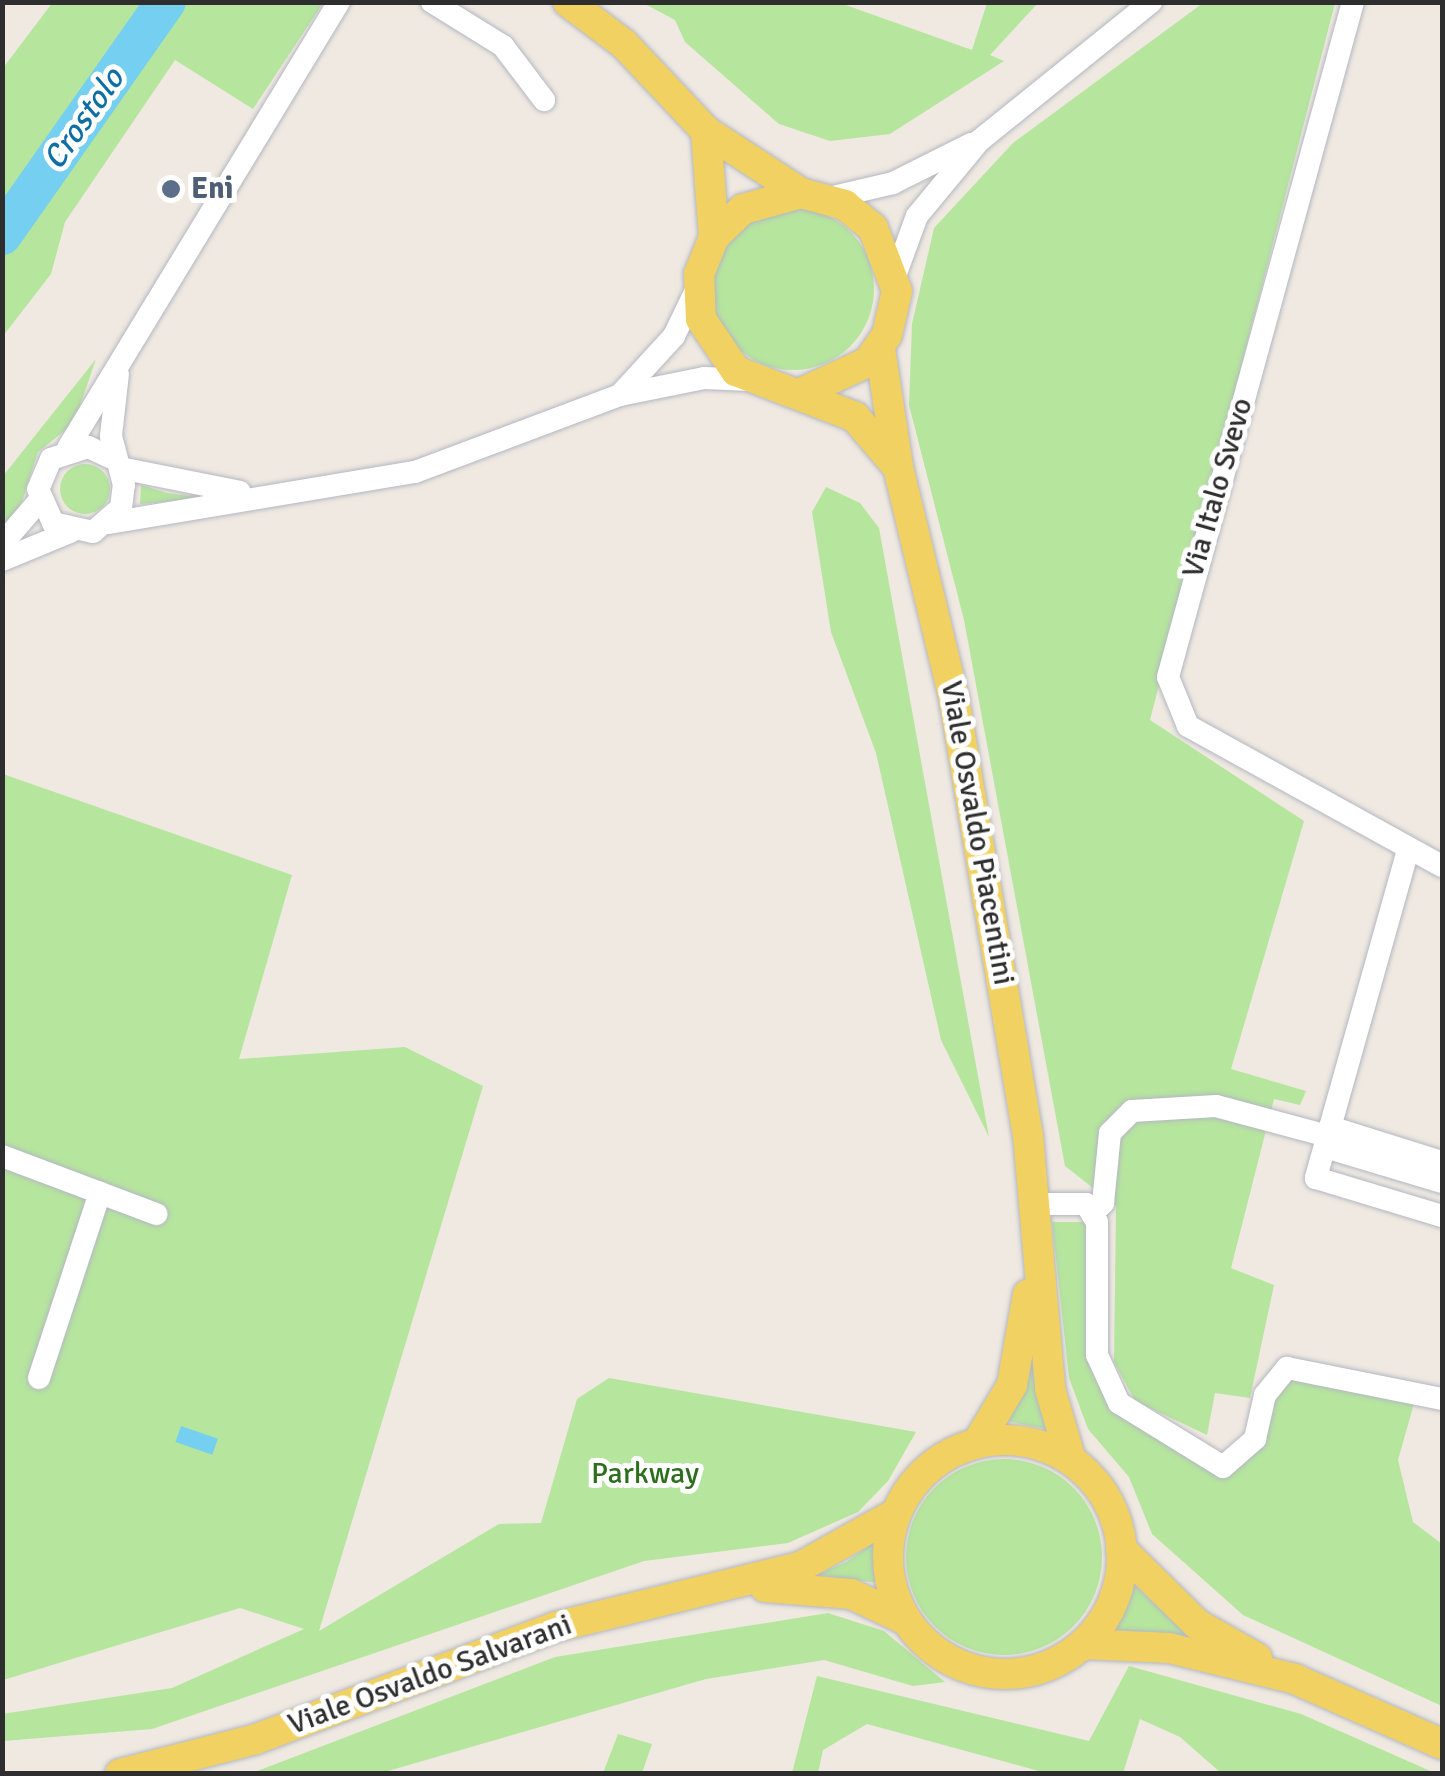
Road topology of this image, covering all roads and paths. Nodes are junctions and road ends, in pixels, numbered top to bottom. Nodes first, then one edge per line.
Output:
1 (338, 2) edge
2 (432, 2) edge
3 (568, 2) edge
4 (1152, 2) edge
5 (1353, 2) edge
6 (544, 100) dead end
7 (706, 130) junction
8 (979, 141) junction
9 (815, 196) junction
10 (714, 237) junction
11 (895, 276) junction
12 (698, 288) junction
13 (880, 348) junction
14 (119, 366) junction
15 (750, 380) junction
16 (803, 392) junction
17 (620, 396) junction
18 (68, 448) junction
19 (117, 464) junction
20 (898, 467) junction
21 (264, 494) junction
22 (39, 501) junction
23 (109, 523) junction
24 (70, 532) junction
25 (2, 544) edge
26 (2, 560) edge
27 (1408, 850) junction
28 (1442, 866) edge
29 (1328, 1137) junction
30 (2, 1156) edge
31 (1442, 1162) edge
32 (1442, 1182) edge
33 (100, 1193) junction
34 (1031, 1204) junction
35 (156, 1214) dead end
36 (1092, 1214) junction
37 (1442, 1216) edge
38 (1033, 1246) junction
39 (39, 1378) dead end
40 (1442, 1400) edge
41 (978, 1442) junction
42 (1072, 1460) junction
43 (895, 1514) junction
44 (1121, 1549) junction
45 (742, 1586) junction
46 (904, 1620) junction
47 (1083, 1644) junction
48 (1295, 1678) junction
49 (1442, 1744) edge
50 (120, 1774) edge

1 - 14 street
2 - 6 street
3 - 7 main road
4 - 8 street
5 - 27 street, Via Italo Svevo
7 - 9 main road
7 - 10 main road
8 - 9 street
8 - 11 street
9 - 10 main road
9 - 11 main road
10 - 12 main road
11 - 13 main road
12 - 15 main road
12 - 17 street
13 - 16 main road
13 - 20 main road, Viale Osvaldo Piacentini
14 - 18 street
14 - 19 street
15 - 16 main road
15 - 17 street
16 - 20 main road, Viale Osvaldo Piacentini
17 - 21 street
18 - 19 street
18 - 22 street
19 - 21 street
19 - 23 street
20 - 34 main road, Viale Osvaldo Piacentini
21 - 23 street
22 - 24 street
22 - 25 street
23 - 24 street
24 - 26 street
27 - 28 street, Via Italo Svevo
27 - 29 street
29 - 31 street
29 - 32 street
29 - 36 street
29 - 37 street
30 - 33 street
33 - 35 street
33 - 39 street
34 - 36 street
34 - 38 main road, Viale Osvaldo Piacentini
36 - 40 street
38 - 41 main road, Viale Osvaldo Piacentini
38 - 42 main road, Viale Osvaldo Piacentini
41 - 42 main road, Viale Osvaldo Piacentini
41 - 43 main road, Viale Osvaldo Piacentini
42 - 44 main road, Viale Osvaldo Piacentini
43 - 45 main road, Viale Osvaldo Salvarani
43 - 46 main road, Viale Osvaldo Piacentini
44 - 47 main road, Viale Osvaldo Piacentini
44 - 48 main road, Viale Osvaldo Piacentini
45 - 46 main road, Viale Osvaldo Salvarani
45 - 50 main road, Viale Osvaldo Salvarani
46 - 47 main road, Viale Osvaldo Piacentini
47 - 48 main road, Viale Osvaldo Piacentini
48 - 49 main road, Viale Osvaldo Piacentini

